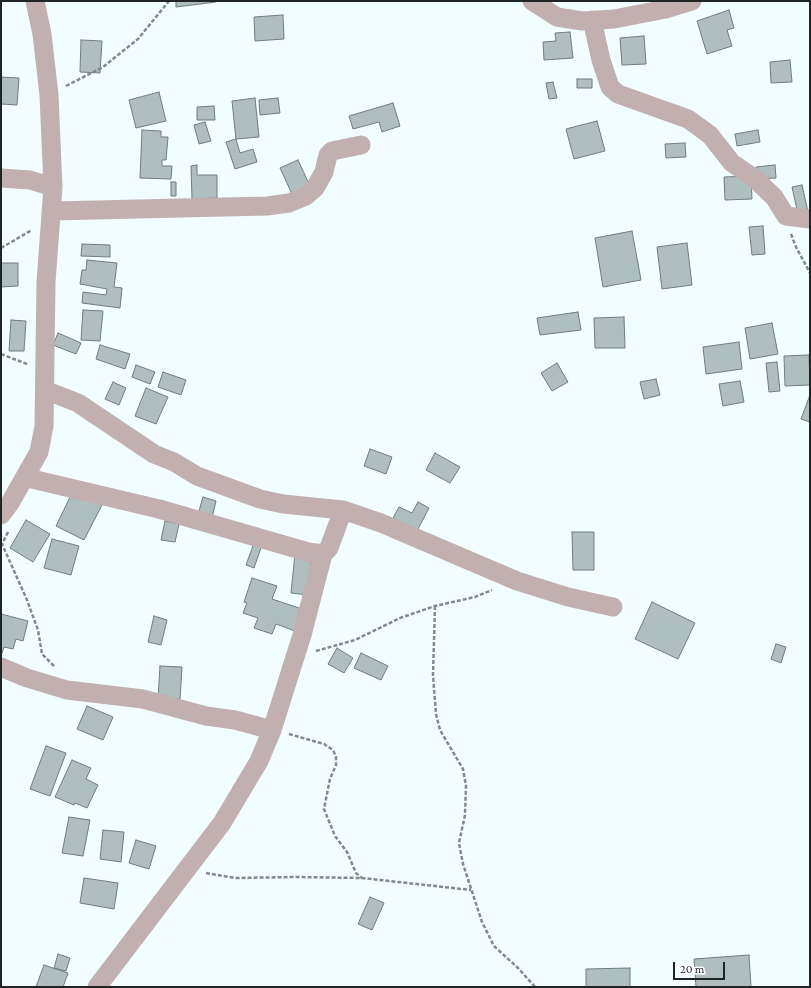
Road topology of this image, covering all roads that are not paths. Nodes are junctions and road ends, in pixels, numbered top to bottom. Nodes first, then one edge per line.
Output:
1 (35, 1) edge
2 (532, 1) edge
3 (692, 1) edge
4 (592, 20) junction
5 (361, 145) dead end
6 (1, 178) edge
7 (53, 187) junction
8 (52, 215) junction
9 (810, 219) edge
10 (45, 390) junction
11 (29, 469) junction
12 (343, 510) junction
13 (5, 522) edge
14 (323, 554) junction
15 (613, 607) dead end
16 (1, 667) edge
17 (272, 730) junction
18 (97, 987) edge

1 - 7 street
2 - 4 street
3 - 4 street
4 - 9 street
5 - 8 street
6 - 7 street
7 - 8 street
8 - 10 street
10 - 11 street
10 - 12 street
11 - 13 street
11 - 14 street
12 - 14 street
12 - 15 street
14 - 17 street
16 - 17 street
17 - 18 street

